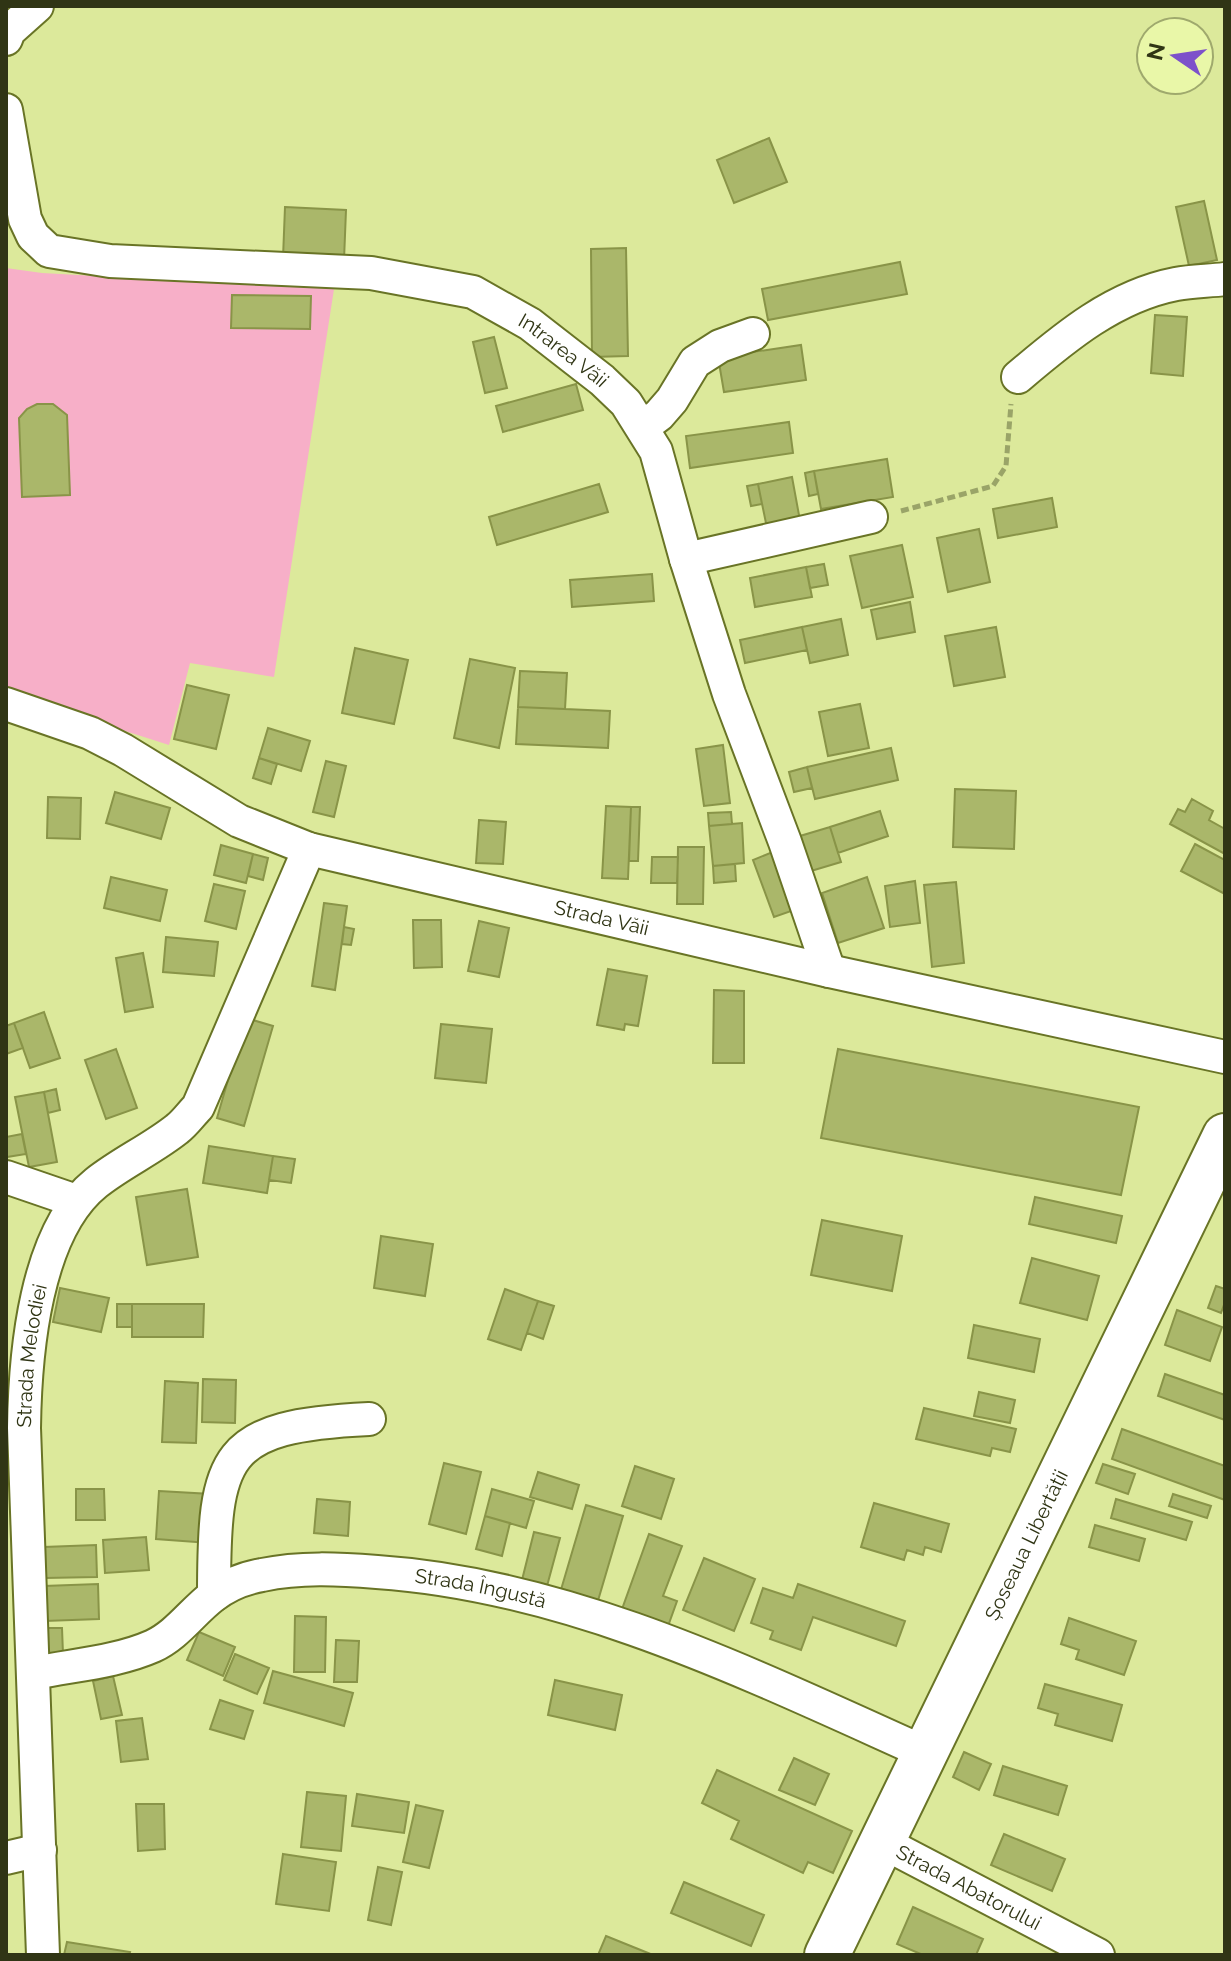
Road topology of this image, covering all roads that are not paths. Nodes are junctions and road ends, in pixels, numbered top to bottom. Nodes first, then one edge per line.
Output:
1 (37, 6) edge
2 (6, 39) edge
3 (6, 110) edge
4 (1225, 279) edge
5 (753, 334) dead end
6 (1018, 377) road end
7 (643, 427) junction
8 (871, 517) road end
9 (686, 559) junction
10 (6, 704) edge
11 (309, 849) junction
12 (829, 971) junction
13 (1225, 1057) edge
14 (1225, 1136) edge
15 (6, 1177) edge
16 (76, 1201) junction
17 (369, 1419) dead end
18 (15, 1427) edge
19 (19, 1594) edge
20 (214, 1595) junction
21 (35, 1673) junction
22 (21, 1719) edge
23 (926, 1753) junction
24 (882, 1842) junction
25 (40, 1850) junction
26 (6, 1858) edge
27 (43, 1955) edge
28 (827, 1955) edge
29 (1098, 1955) edge

1 - 2 street
3 - 7 street, Intrarea Văii
4 - 6 street
5 - 7 street
7 - 9 street, Intrarea Văii
8 - 9 street
9 - 12 street, Intrarea Văii
10 - 11 street, Strada Văii
11 - 12 street, Strada Văii
11 - 16 street, Strada Melodiei
12 - 13 street, Strada Văii
14 - 23 main road, Șoseaua Libertății
15 - 16 street
16 - 18 street, Strada Melodiei
17 - 20 street
18 - 19 street, Strada Melodiei
19 - 21 street, Strada Melodiei
20 - 21 street, Strada Îngustă
20 - 23 street, Strada Îngustă
21 - 22 street, Strada Melodiei
22 - 25 street, Strada Melodiei
23 - 24 main road, Șoseaua Libertății
24 - 28 main road, Șoseaua Libertății
24 - 29 street, Strada Abatorului
25 - 26 street
25 - 27 street, Strada Melodiei

